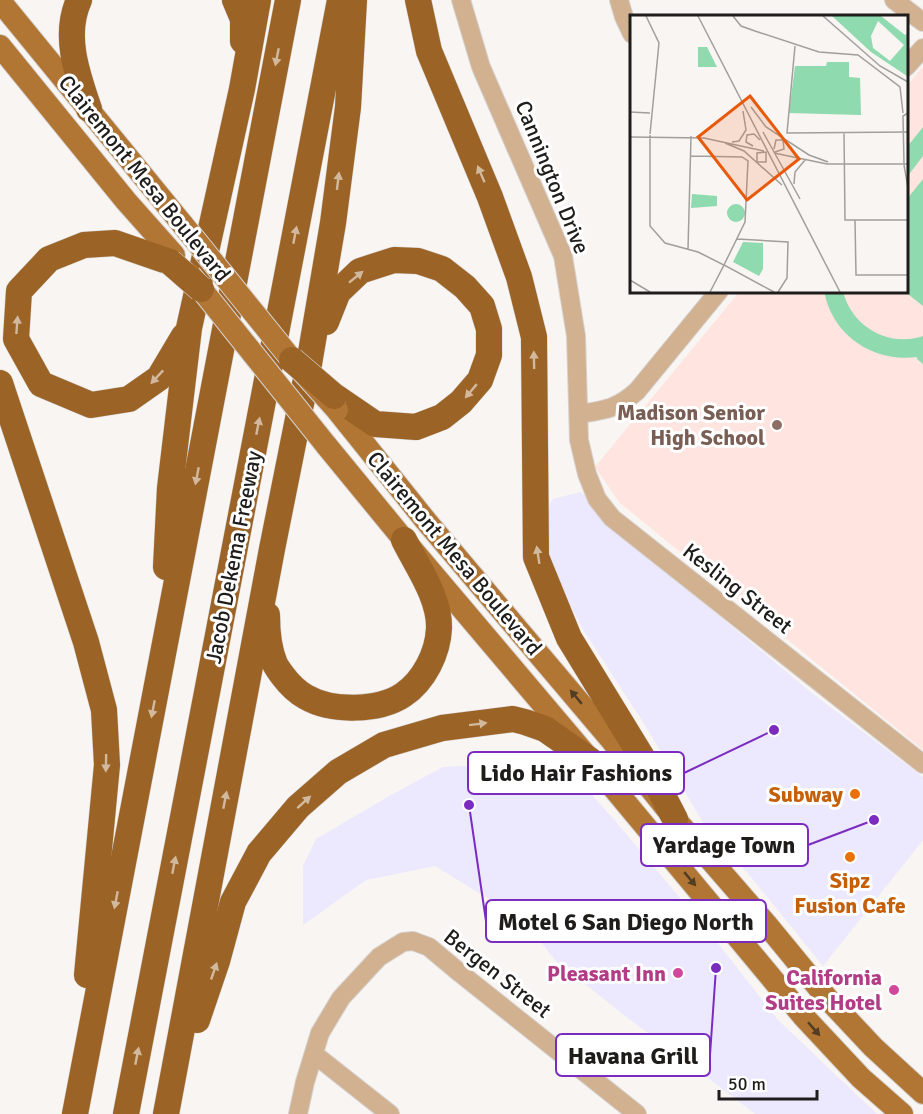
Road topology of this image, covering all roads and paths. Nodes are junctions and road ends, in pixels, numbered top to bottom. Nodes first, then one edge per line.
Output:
1 (79, 0) edge
2 (235, 0) edge
3 (258, 0) edge
4 (288, 0) edge
5 (340, 0) edge
6 (354, 0) edge
7 (418, 0) edge
8 (461, 0) edge
9 (619, 0) edge
10 (894, 0) edge
11 (0, 1) edge
12 (923, 22) edge
13 (630, 30) edge
14 (0, 46) edge
15 (923, 48) edge
16 (908, 65) edge
17 (242, 89) junction
18 (89, 109) junction
19 (172, 258) junction
20 (201, 289) joint
21 (718, 292) edge
22 (189, 328) junction
23 (301, 362) junction
24 (0, 383) edge
25 (335, 403) junction
26 (579, 414) junction
27 (404, 540) junction
28 (272, 549) junction
29 (161, 664) junction
30 (591, 761) junction
31 (923, 764) edge
32 (675, 819) junction
33 (314, 1054) junction
34 (923, 1093) edge
35 (167, 1110) edge
36 (74, 1114) edge
37 (126, 1114) edge
38 (298, 1114) edge
39 (390, 1114) edge
40 (637, 1114) edge
41 (902, 1114) edge

1 - 18 highway
2 - 17 highway
3 - 17 highway
4 -> 29 highway
37 -> 5 highway, Jacob Dekema Freeway
23 -> 6 highway
32 -> 7 highway
8 - 26 street, Cannington Drive
9 - 13 street
10 - 12 street
11 - 18 main road, Clairemont Mesa Boulevard
14 - 19 main road, Clairemont Mesa Boulevard
15 - 16 street
17 - 22 highway
18 - 23 main road, Clairemont Mesa Boulevard, bridge
19 - 20 highway, bridge
22 -> 19 highway
20 - 27 main road, Clairemont Mesa Boulevard, bridge
21 - 26 street
22 - 29 highway
23 - 25 highway, bridge
23 -> 25 highway
23 - 28 highway
24 -> 36 highway
32 -> 25 main road, Clairemont Mesa Boulevard
26 - 31 street, Kesling Street
27 - 28 highway
27 - 30 main road, Clairemont Mesa Boulevard
35 -> 28 highway
29 -> 36 highway
35 -> 30 highway
30 -> 41 main road, Clairemont Mesa Boulevard
32 - 34 main road, Clairemont Mesa Boulevard
33 - 38 street
33 - 39 street
33 - 40 street, Bergen Street

